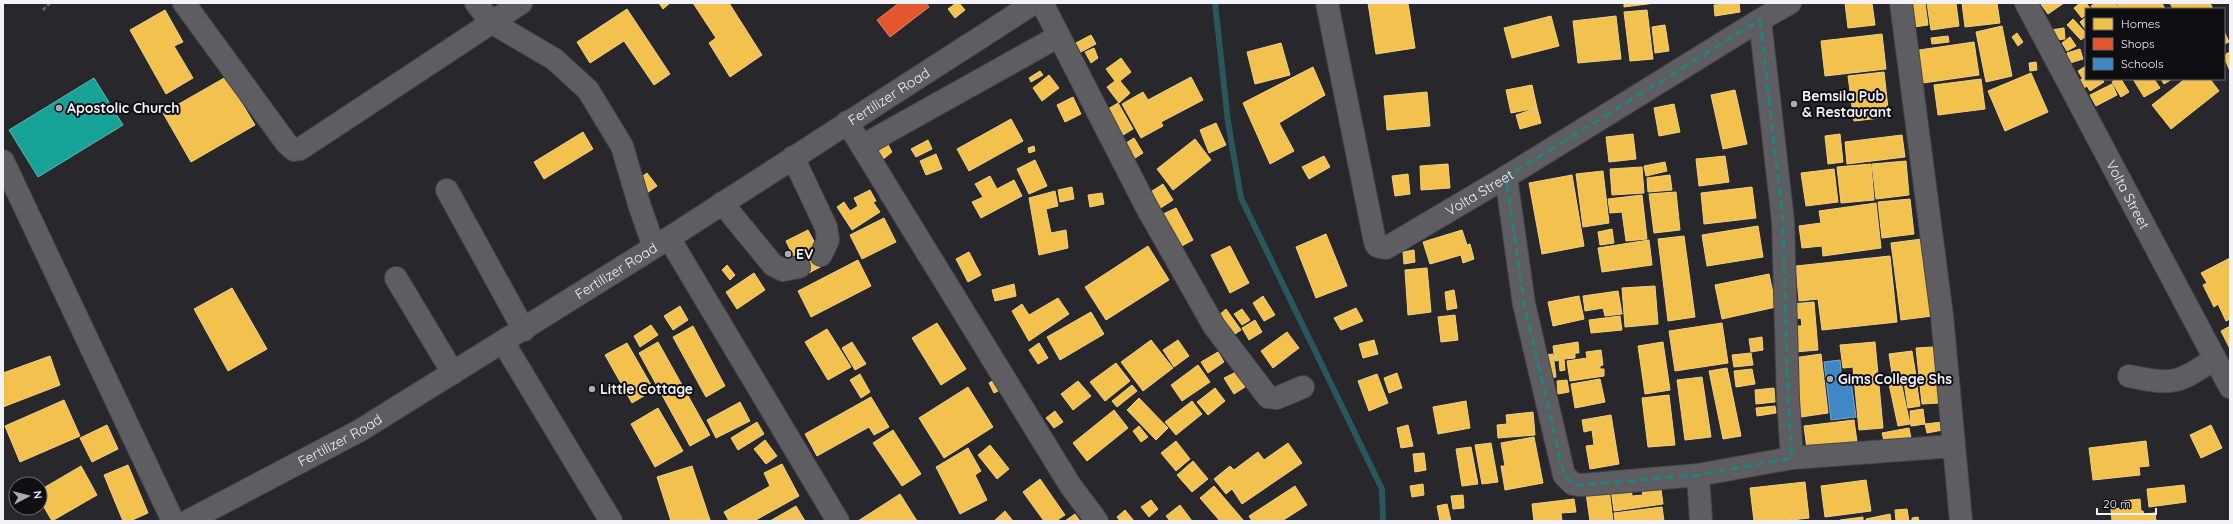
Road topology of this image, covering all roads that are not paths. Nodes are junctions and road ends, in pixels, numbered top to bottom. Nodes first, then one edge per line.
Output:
1 (184, 3) edge
2 (476, 3) edge
3 (521, 3) edge
4 (1034, 3) edge
5 (1042, 3) edge
6 (1327, 3) edge
7 (1790, 3) edge
8 (1901, 3) edge
9 (2026, 3) edge
10 (1760, 20) junction
11 (491, 22) junction
12 (1059, 36) junction
13 (847, 122) junction
14 (862, 146) junction
15 (793, 157) junction
16 (3, 161) edge
17 (1506, 177) junction
18 (446, 190) dead end
19 (722, 203) junction
20 (662, 242) junction
21 (821, 255) dead end
22 (799, 267) dead end
23 (396, 278) dead end
24 (524, 330) junction
25 (503, 342) junction
26 (2215, 359) junction
27 (453, 374) junction
28 (2129, 376) dead end
29 (1303, 387) dead end
30 (2230, 387) edge
31 (1954, 446) junction
32 (1792, 458) junction
33 (1698, 475) junction
34 (173, 521) edge
35 (188, 521) edge
36 (611, 521) edge
37 (838, 521) edge
38 (1097, 521) edge
39 (1701, 521) edge
40 (1961, 521) edge

1 - 11 street
2 - 11 street
3 - 11 street
4 - 13 street, Fertilizer Road
5 - 12 street
6 - 17 street, Volta Street
7 - 10 street, Volta Street
8 - 31 street
9 - 26 street, Volta Street
10 - 17 street, Volta Street
10 - 32 street
11 - 20 street
12 - 14 street
12 - 29 street
13 - 14 street
13 - 15 street, Fertilizer Road
14 - 38 street
15 - 19 street, Fertilizer Road
15 - 21 street
16 - 34 street
17 - 33 street
18 - 24 street
19 - 20 street, Fertilizer Road
19 - 22 street
20 - 24 street, Fertilizer Road
20 - 37 street
23 - 27 street
24 - 25 street, Fertilizer Road
25 - 27 street, Fertilizer Road
25 - 36 street
26 - 28 street
26 - 30 street, Volta Street
27 - 35 street, Fertilizer Road
31 - 32 street
31 - 40 street
32 - 33 street
33 - 39 street

